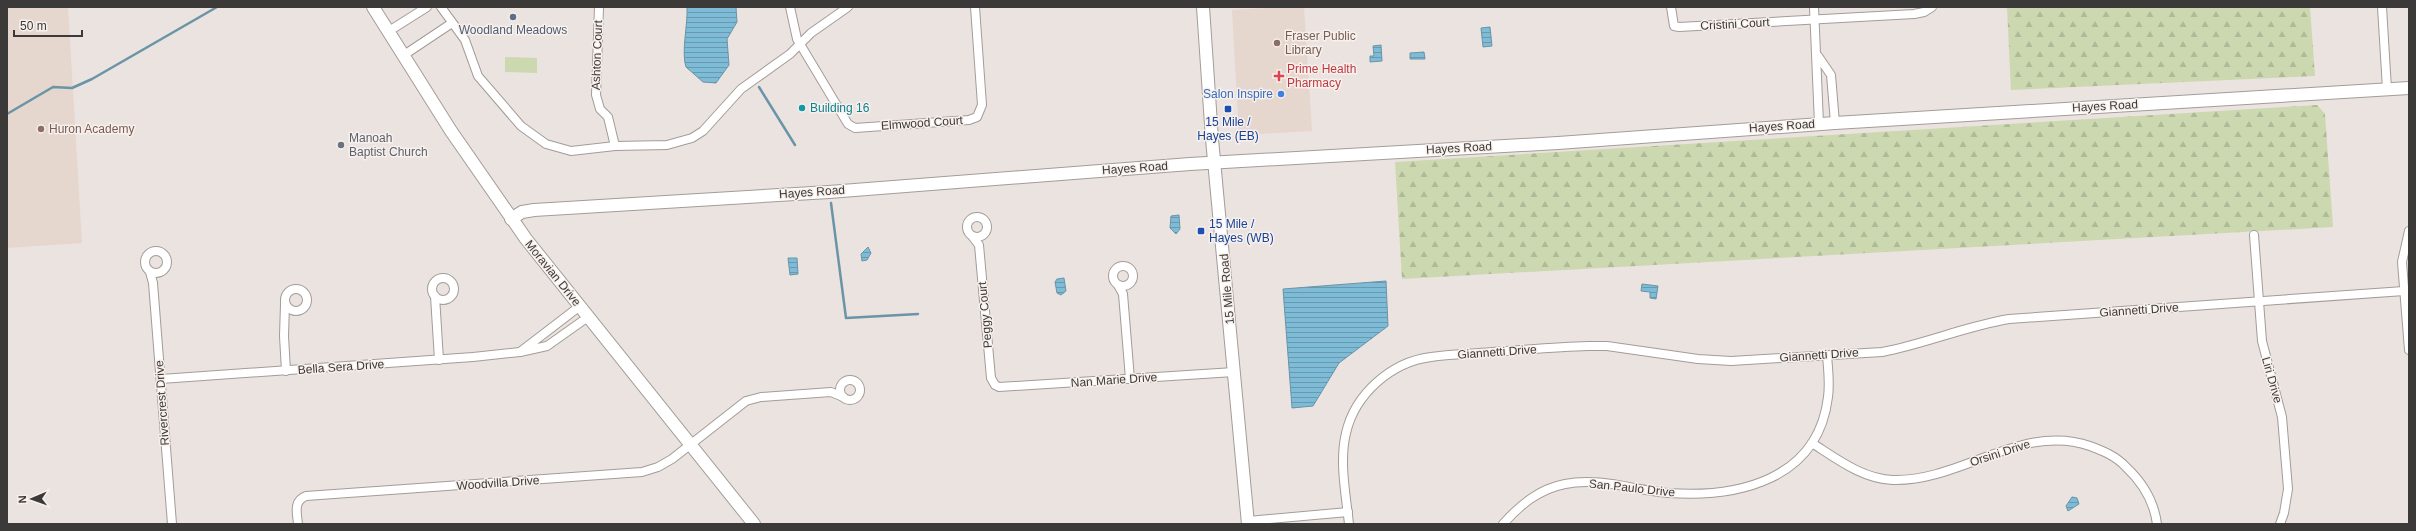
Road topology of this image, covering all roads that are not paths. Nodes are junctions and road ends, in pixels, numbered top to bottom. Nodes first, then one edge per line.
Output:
1 (373, 7) edge
2 (426, 7) edge
3 (599, 7) edge
4 (790, 7) edge
5 (848, 7) edge
6 (975, 7) edge
7 (1203, 7) edge
8 (1671, 7) edge
9 (1814, 7) edge
10 (1932, 7) edge
11 (2382, 7) edge
12 (442, 10) edge
13 (1815, 20) junction
14 (452, 24) junction
15 (389, 31) junction
16 (801, 44) junction
17 (404, 55) junction
18 (1818, 56) junction
19 (2409, 88) edge
20 (2387, 89) junction
21 (1835, 123) junction
22 (1819, 124) junction
23 (615, 146) junction
24 (1215, 162) junction
25 (511, 219) junction
26 (2409, 231) edge
27 (984, 234) junction
28 (2254, 235) dead end
29 (972, 236) junction
30 (979, 244) junction
31 (150, 272) junction
32 (160, 272) junction
33 (154, 283) junction
34 (1118, 286) junction
35 (1128, 286) junction
36 (2404, 291) junction
37 (1123, 294) junction
38 (435, 296) junction
39 (444, 300) junction
40 (2259, 302) junction
41 (285, 304) junction
42 (580, 306) junction
43 (437, 307) junction
44 (297, 311) junction
45 (588, 317) junction
46 (285, 318) junction
47 (2409, 350) edge
48 (520, 352) junction
49 (1827, 354) junction
50 (439, 360) junction
51 (286, 371) junction
52 (1234, 372) junction
53 (161, 379) junction
54 (1130, 379) junction
55 (842, 384) junction
56 (994, 385) joint
57 (831, 392) junction
58 (843, 397) junction
59 (1812, 442) junction
60 (690, 445) junction
61 (1348, 512) junction
62 (1248, 522) edge
63 (172, 524) edge
64 (298, 524) edge
65 (754, 524) edge
66 (1349, 524) edge
67 (1503, 524) edge
68 (2157, 524) edge
69 (2280, 524) edge

1 - 15 street, Moravian Drive
2 - 15 street
3 - 23 street, Ashton Court
4 - 16 street
5 - 16 street
6 - 16 street, Elmwood Court
7 - 24 street, 15 Mile Road
8 - 13 street, Cristini Court
9 - 13 street
10 - 13 street
11 - 20 street
12 - 14 street
13 - 18 street
14 - 17 street
14 - 23 street
15 - 17 street, Moravian Drive
16 - 23 street
17 - 25 street, Moravian Drive
18 - 21 street
18 - 22 street
19 - 20 street, Hayes Road
20 - 21 street, Hayes Road
21 - 22 street, Hayes Road
22 - 24 street, Hayes Road
24 - 25 street, Hayes Road
24 - 52 street, 15 Mile Road
25 - 42 street, Moravian Drive
26 - 36 street
27 - 29 street
27 - 29 street
27 - 30 street
28 - 40 street, Liri Drive
29 - 30 street
30 - 56 street, Peggy Court
31 - 32 street
31 - 32 street, Rivercrest Drive
31 - 33 street, Rivercrest Drive
32 - 33 street, Rivercrest Drive
33 - 53 street, Rivercrest Drive
34 - 35 street
34 - 35 street
34 - 37 street
35 - 37 street
36 - 40 street, Giannetti Drive
36 - 47 street
37 - 54 street
38 - 39 street
38 - 39 street
38 - 43 street
39 - 43 street
40 - 49 street, Giannetti Drive
40 - 69 street, Liri Drive
41 - 44 street
41 - 44 street
41 - 46 street
42 - 45 street, Moravian Drive
42 - 48 street
43 - 50 street
44 - 46 street
45 - 48 street, Bella Sera Drive
45 - 60 street, Moravian Drive
46 - 51 street
48 - 50 street, Bella Sera Drive
49 - 59 street, San Paulo Drive
49 - 61 street, Giannetti Drive
50 - 51 street, Bella Sera Drive
51 - 53 street, Bella Sera Drive
52 - 54 street, Nan Marie Drive
52 - 62 street, 15 Mile Road
53 - 63 street, Rivercrest Drive
54 - 56 street, Nan Marie Drive
55 - 57 street
55 - 58 street
55 - 58 street
57 - 58 street
57 - 60 street, Woodvilla Drive
59 - 67 street, San Paulo Drive
59 - 68 street, Orsini Drive
60 - 64 street, Woodvilla Drive
60 - 65 street, Moravian Drive
61 - 62 street
61 - 66 street, Giannetti Drive

